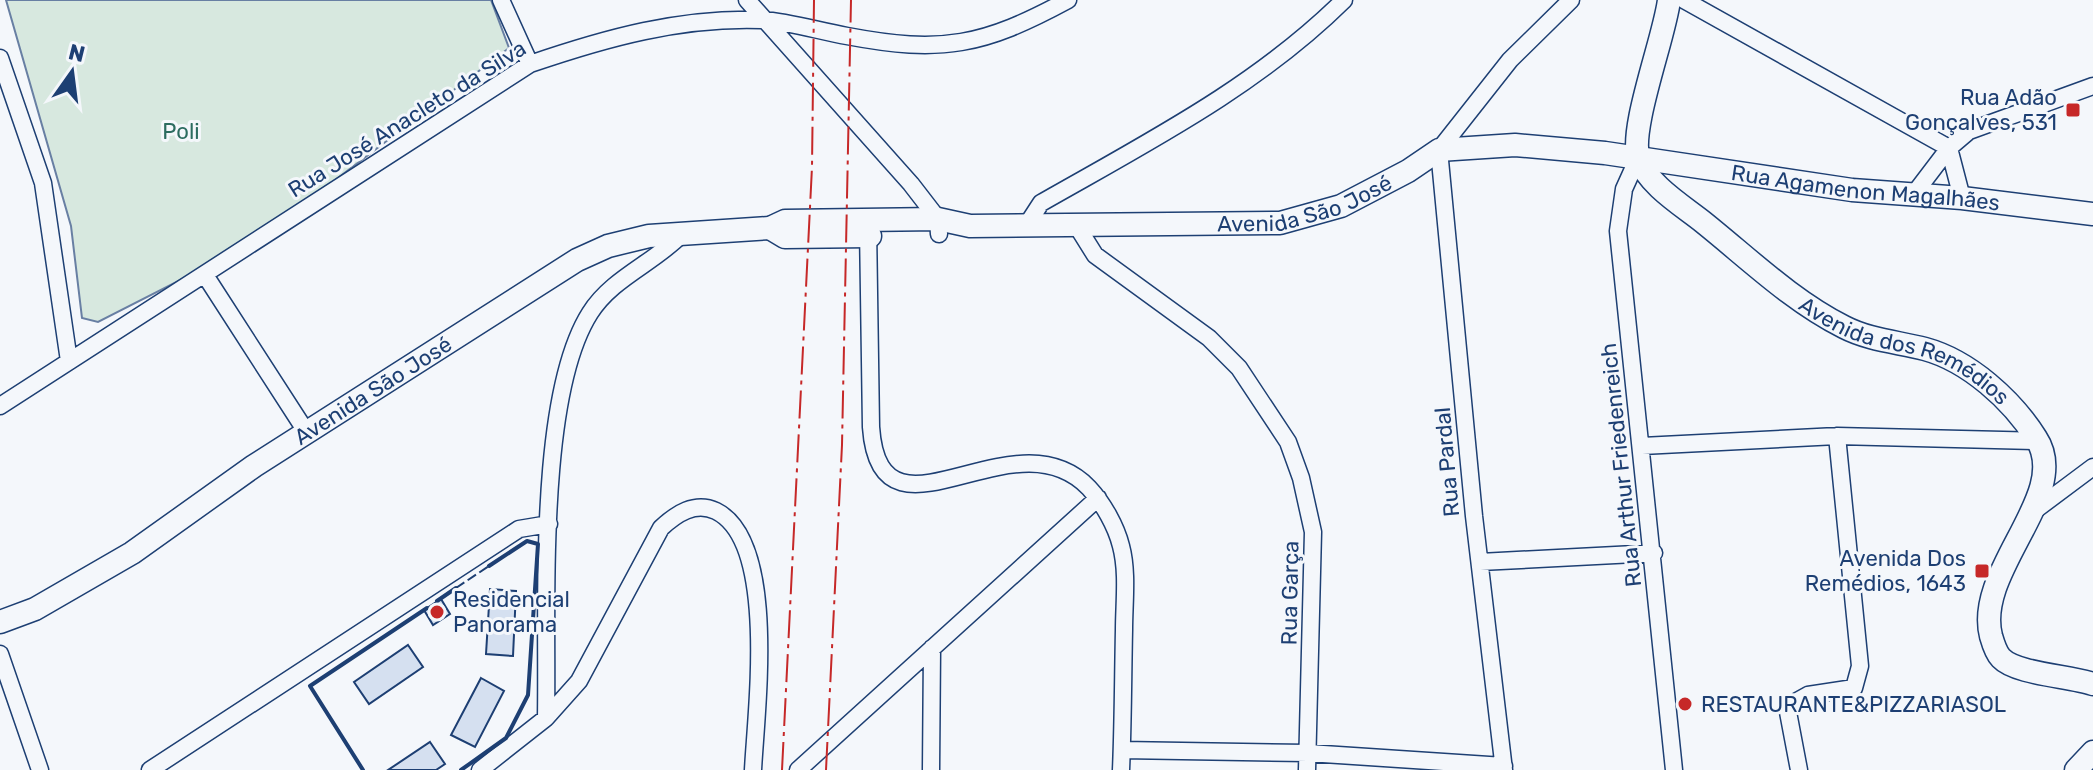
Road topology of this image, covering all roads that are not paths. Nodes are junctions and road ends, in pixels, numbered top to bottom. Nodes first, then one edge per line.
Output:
1 (501, 0) edge
2 (747, 0) edge
3 (1068, 0) edge
4 (1344, 0) edge
5 (1571, 0) edge
6 (1669, 0) edge
7 (1684, 0) edge
8 (765, 20) junction
9 (0, 58) edge
10 (530, 64) junction
11 (2093, 86) edge
12 (1949, 148) junction
13 (1439, 150) junction
14 (1638, 158) junction
15 (911, 184) junction
16 (1914, 194) junction
17 (1962, 198) junction
18 (2093, 214) edge
19 (1028, 223) junction
20 (1075, 223) junction
21 (913, 227) junction
22 (945, 227) junction
23 (868, 228) junction
24 (682, 234) junction
25 (205, 275) junction
26 (69, 361) junction
27 (0, 406) edge
28 (307, 433) junction
29 (1837, 436) junction
30 (2039, 441) junction
31 (1642, 446) junction
32 (2093, 467) edge
33 (1098, 498) junction
34 (2030, 514) junction
35 (549, 524) junction
36 (1654, 553) junction
37 (1480, 562) junction
38 (0, 622) edge
39 (932, 648) junction
40 (0, 654) edge
41 (2093, 684) edge
42 (546, 718) junction
43 (1122, 750) junction
44 (2093, 752) edge
45 (1308, 762) edge
46 (1504, 768) edge
47 (40, 770) edge
48 (150, 770) edge
49 (480, 770) edge
50 (753, 770) edge
51 (798, 770) edge
52 (931, 770) edge
53 (1121, 770) edge
54 (1674, 770) edge
55 (1799, 770) edge
56 (2076, 770) edge

1 - 10 street
2 - 8 street
3 - 8 street, Rua José Anacleto da Silva
4 - 19 street
5 - 13 street
6 - 14 main road
7 - 12 street
8 - 10 street, Rua José Anacleto da Silva
8 - 15 street
9 - 26 street
10 - 25 street, Rua José Anacleto da Silva
11 - 12 street
12 - 16 street
12 - 17 street
13 - 14 main road, Avenida São José
13 - 20 main road, Avenida São José
13 - 37 street, Rua Pardal
14 - 16 main road, Rua Agamenon Magalhães
14 - 30 main road, Avenida dos Remédios
14 - 31 street, Rua Arthur Friedenreich
15 - 21 street
15 - 22 street
16 - 17 main road, Rua Agamenon Magalhães
17 - 18 main road, Rua Agamenon Magalhães
19 - 20 main road, Avenida São José
19 - 22 main road, Avenida São José
20 - 45 street, Rua Garça
21 - 22 main road, Avenida São José
21 - 23 main road, Avenida São José
23 - 24 main road, Avenida São José
23 - 33 street
24 - 28 main road, Avenida São José
24 - 35 street
25 - 26 street, Rua José Anacleto da Silva
25 - 28 street
26 - 27 street, Rua José Anacleto da Silva
28 - 38 main road, Avenida São José
29 - 30 street
29 - 31 street
29 - 55 street
30 - 34 main road
31 - 36 street, Rua Arthur Friedenreich
32 - 34 street
33 - 39 street
33 - 43 street
34 - 41 main road
35 - 42 street
35 - 48 street
36 - 37 street
36 - 54 street, Rua Arthur Friedenreich
37 - 46 street, Rua Pardal
39 - 51 street
39 - 52 street
40 - 47 street
42 - 49 street
42 - 50 street
43 - 45 street
43 - 53 street
44 - 56 main road
45 - 46 street

